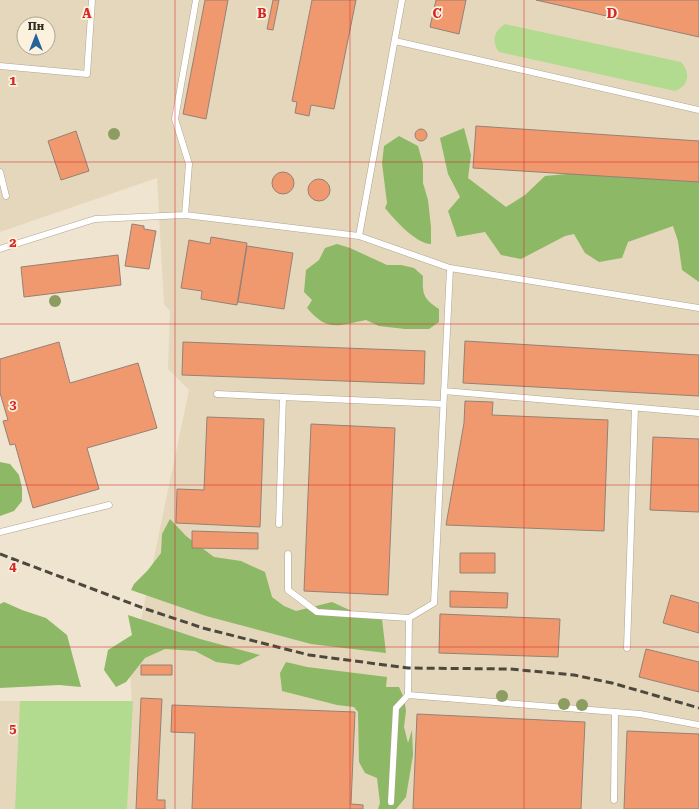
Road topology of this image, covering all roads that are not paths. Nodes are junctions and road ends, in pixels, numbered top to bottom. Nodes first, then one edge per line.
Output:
1 (92, 0) edge
2 (196, 0) edge
3 (402, 0) edge
4 (394, 41) junction
5 (0, 66) edge
6 (699, 110) edge
7 (0, 172) edge
8 (6, 196) dead end
9 (185, 215) junction
10 (359, 236) junction
11 (0, 249) edge
12 (450, 268) junction
13 (699, 308) edge
14 (444, 391) junction
15 (217, 394) dead end
16 (283, 397) junction
17 (443, 404) junction
18 (635, 408) junction
19 (699, 414) edge
20 (109, 505) dead end
21 (279, 524) dead end
22 (0, 532) edge
23 (288, 554) dead end
24 (408, 618) junction
25 (627, 648) dead end
26 (408, 694) junction
27 (615, 712) junction
28 (699, 726) edge
29 (614, 800) dead end
30 (391, 802) dead end

1 - 5 lane
2 - 9 lane
3 - 4 lane
4 - 6 lane
4 - 10 lane
7 - 8 lane
9 - 10 lane
9 - 11 lane
10 - 12 lane
12 - 13 lane
12 - 14 lane
14 - 17 lane
14 - 18 lane
15 - 16 lane
16 - 17 lane
16 - 21 lane
17 - 24 lane
18 - 19 lane
18 - 25 lane
20 - 22 lane
23 - 24 lane
24 - 26 lane
26 - 27 lane
26 - 30 lane
27 - 28 lane
27 - 29 lane

